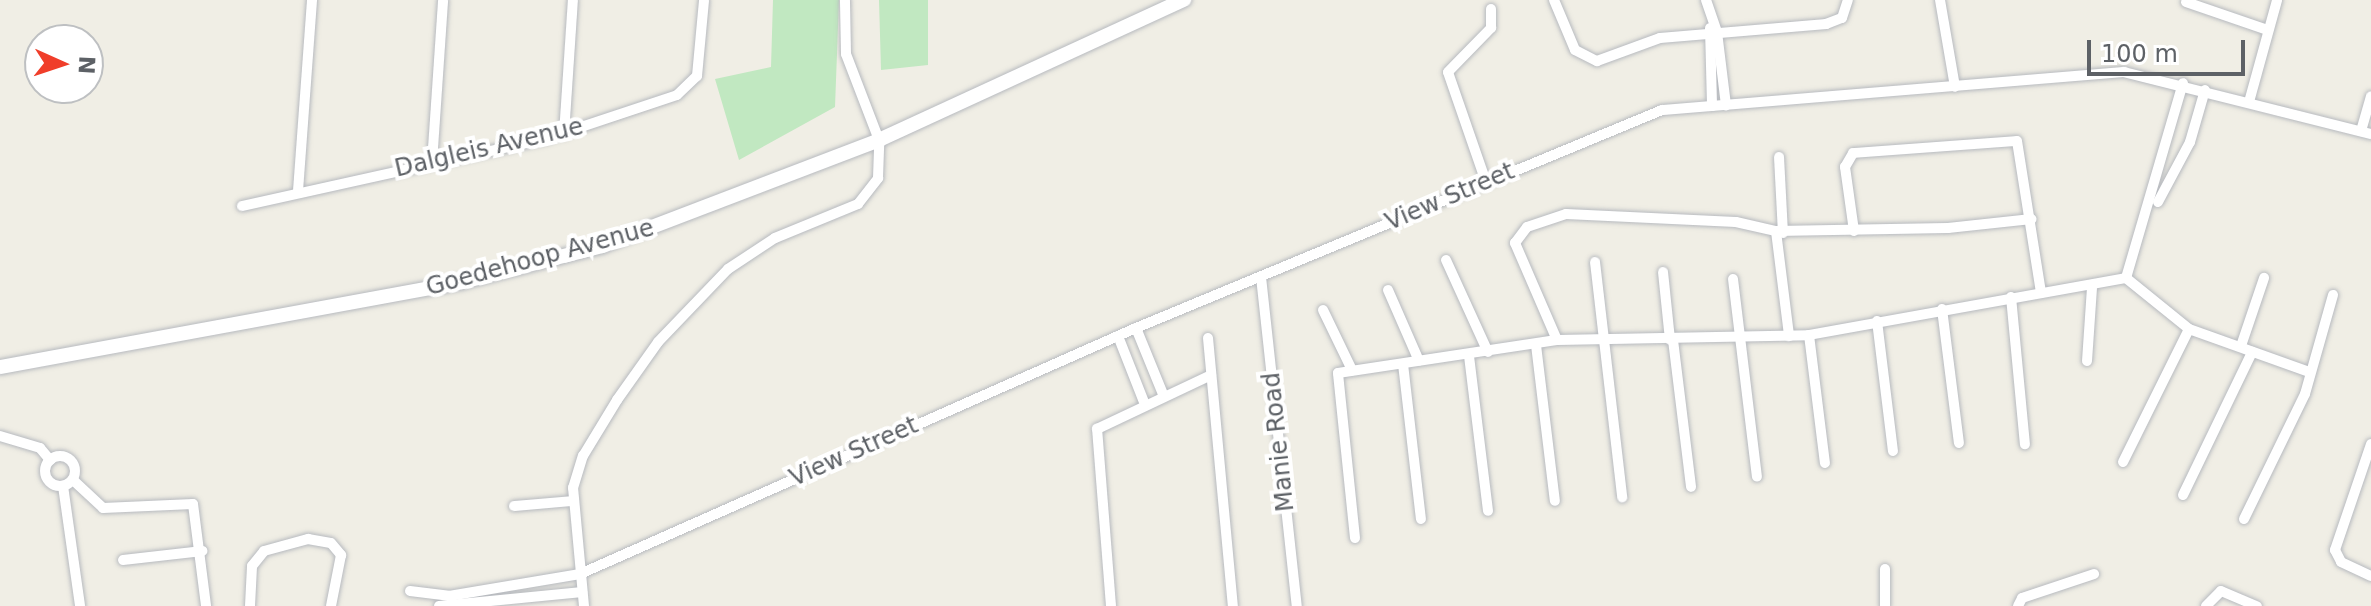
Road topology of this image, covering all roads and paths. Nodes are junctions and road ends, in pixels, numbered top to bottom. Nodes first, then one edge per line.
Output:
1 (312, 0) edge
2 (443, 0) edge
3 (573, 0) edge
4 (704, 0) edge
5 (845, 0) edge
6 (1184, 0) edge
7 (1554, 0) edge
8 (1706, 0) edge
9 (1848, 0) edge
10 (1940, 0) edge
11 (2277, 0) edge
12 (2186, 2) dead end
13 (1491, 9) dead end
14 (2268, 30) junction
15 (1713, 32) junction
16 (2183, 83) junction
17 (1955, 87) junction
18 (2205, 90) junction
19 (2371, 96) edge
20 (2249, 102) junction
21 (1726, 105) junction
22 (1712, 106) junction
23 (2366, 133) edge
24 (564, 134) junction
25 (879, 140) junction
26 (1779, 157) dead end
27 (432, 163) junction
28 (1486, 182) junction
29 (298, 191) junction
30 (242, 206) dead end
31 (2032, 219) junction
32 (2148, 220) junction
33 (1854, 231) junction
34 (1780, 232) junction
35 (1446, 260) dead end
36 (1595, 262) dead end
37 (1663, 272) dead end
38 (1261, 277) junction
39 (2126, 278) junction
40 (2264, 278) dead end
41 (1733, 279) dead end
42 (2092, 288) junction
43 (1388, 290) dead end
44 (2041, 293) junction
45 (2333, 295) dead end
46 (2011, 297) junction
47 (1942, 309) junction
48 (1323, 310) dead end
49 (1877, 321) junction
50 (1136, 328) junction
51 (2189, 329) junction
52 (1809, 335) junction
53 (1118, 336) junction
54 (1789, 336) junction
55 (1208, 338) dead end
56 (1602, 339) junction
57 (1557, 340) junction
58 (1672, 340) junction
59 (1742, 340) junction
60 (1536, 345) junction
61 (2241, 346) junction
62 (1488, 352) junction
63 (2252, 352) junction
64 (1469, 356) junction
65 (1419, 361) junction
66 (2087, 361) dead end
67 (1403, 364) junction
68 (0, 367) edge
69 (1352, 370) junction
70 (2309, 372) junction
71 (1211, 375) junction
72 (1163, 394) junction
73 (1144, 402) junction
74 (0, 436) edge
75 (1959, 443) dead end
76 (2025, 444) dead end
77 (2371, 444) edge
78 (1893, 451) dead end
79 (50, 460) junction
80 (2123, 462) dead end
81 (1825, 463) dead end
82 (1757, 477) dead end
83 (2358, 481) junction
84 (68, 483) junction
85 (1691, 487) dead end
86 (2371, 488) edge
87 (2183, 495) dead end
88 (1622, 497) dead end
89 (572, 501) junction
90 (1555, 501) dead end
91 (514, 506) dead end
92 (1488, 511) dead end
93 (1421, 519) dead end
94 (2244, 519) dead end
95 (1355, 538) dead end
96 (202, 551) junction
97 (123, 560) dead end
98 (1885, 569) dead end
99 (580, 574) junction
100 (2094, 574) dead end
101 (2371, 576) edge
102 (410, 591) dead end
103 (582, 592) junction
104 (80, 606) edge
105 (206, 606) edge
106 (250, 606) edge
107 (331, 606) edge
108 (439, 606) edge
109 (584, 606) edge
110 (1111, 606) edge
111 (1233, 606) edge
112 (1297, 606) edge
113 (1885, 606) edge
114 (2018, 606) edge
115 (2206, 606) edge
116 (2257, 606) edge

1 - 29 street
2 - 27 street
3 - 24 street
4 - 24 street, Dalgleis Avenue
5 - 25 street
6 - 25 main road, Goedehoop Avenue
7 - 15 street
8 - 15 street
9 - 15 street
10 - 17 street
11 - 14 street
12 - 14 street
13 - 28 street
14 - 20 street
15 - 21 street
15 - 22 street
16 - 17 street, View Street
16 - 18 street, View Street
16 - 32 street
17 - 21 street, View Street
18 - 20 street, View Street
18 - 32 street
19 - 23 street
20 - 23 street, View Street
21 - 22 street, View Street
22 - 28 street, View Street
24 - 27 street, Dalgleis Avenue
25 - 68 main road, Goedehoop Avenue
25 - 89 street
26 - 34 street
27 - 29 street, Dalgleis Avenue
28 - 38 street, View Street
29 - 30 street, Dalgleis Avenue
31 - 33 street
31 - 33 street
31 - 44 street
32 - 39 street
33 - 34 street
34 - 54 street
34 - 57 street
35 - 62 street
36 - 56 street
37 - 58 street
38 - 50 street, View Street
38 - 112 street, Manie Road
39 - 42 street
39 - 51 street
40 - 61 street
41 - 59 street
42 - 44 street
42 - 66 street
43 - 65 street
44 - 46 street
45 - 70 street
46 - 47 street
46 - 76 street
47 - 49 street
47 - 75 street
48 - 69 street
49 - 52 street
49 - 78 street
50 - 53 street, View Street
50 - 72 street
51 - 61 street
51 - 80 street
52 - 54 street
52 - 81 street
53 - 73 street
53 - 99 street, View Street
54 - 59 street
55 - 71 street
56 - 57 street
56 - 58 street
56 - 88 street
57 - 60 street
58 - 59 street
58 - 85 street
59 - 82 street
60 - 62 street
60 - 90 street
61 - 63 street
62 - 64 street
63 - 70 street
63 - 87 street
64 - 65 street
64 - 92 street
65 - 67 street
67 - 69 street
67 - 93 street
69 - 95 street
70 - 94 street
71 - 72 street
71 - 111 street
72 - 73 street
73 - 110 street
74 - 79 street
77 - 83 street
79 - 84 street
79 - 84 street
83 - 86 street
83 - 101 street
84 - 96 street
84 - 104 street
89 - 91 street
89 - 99 street
96 - 97 street
96 - 105 street
98 - 113 street
99 - 102 street, View Street
99 - 103 street
100 - 114 street
103 - 108 street
103 - 109 street
106 - 107 street
115 - 116 street

